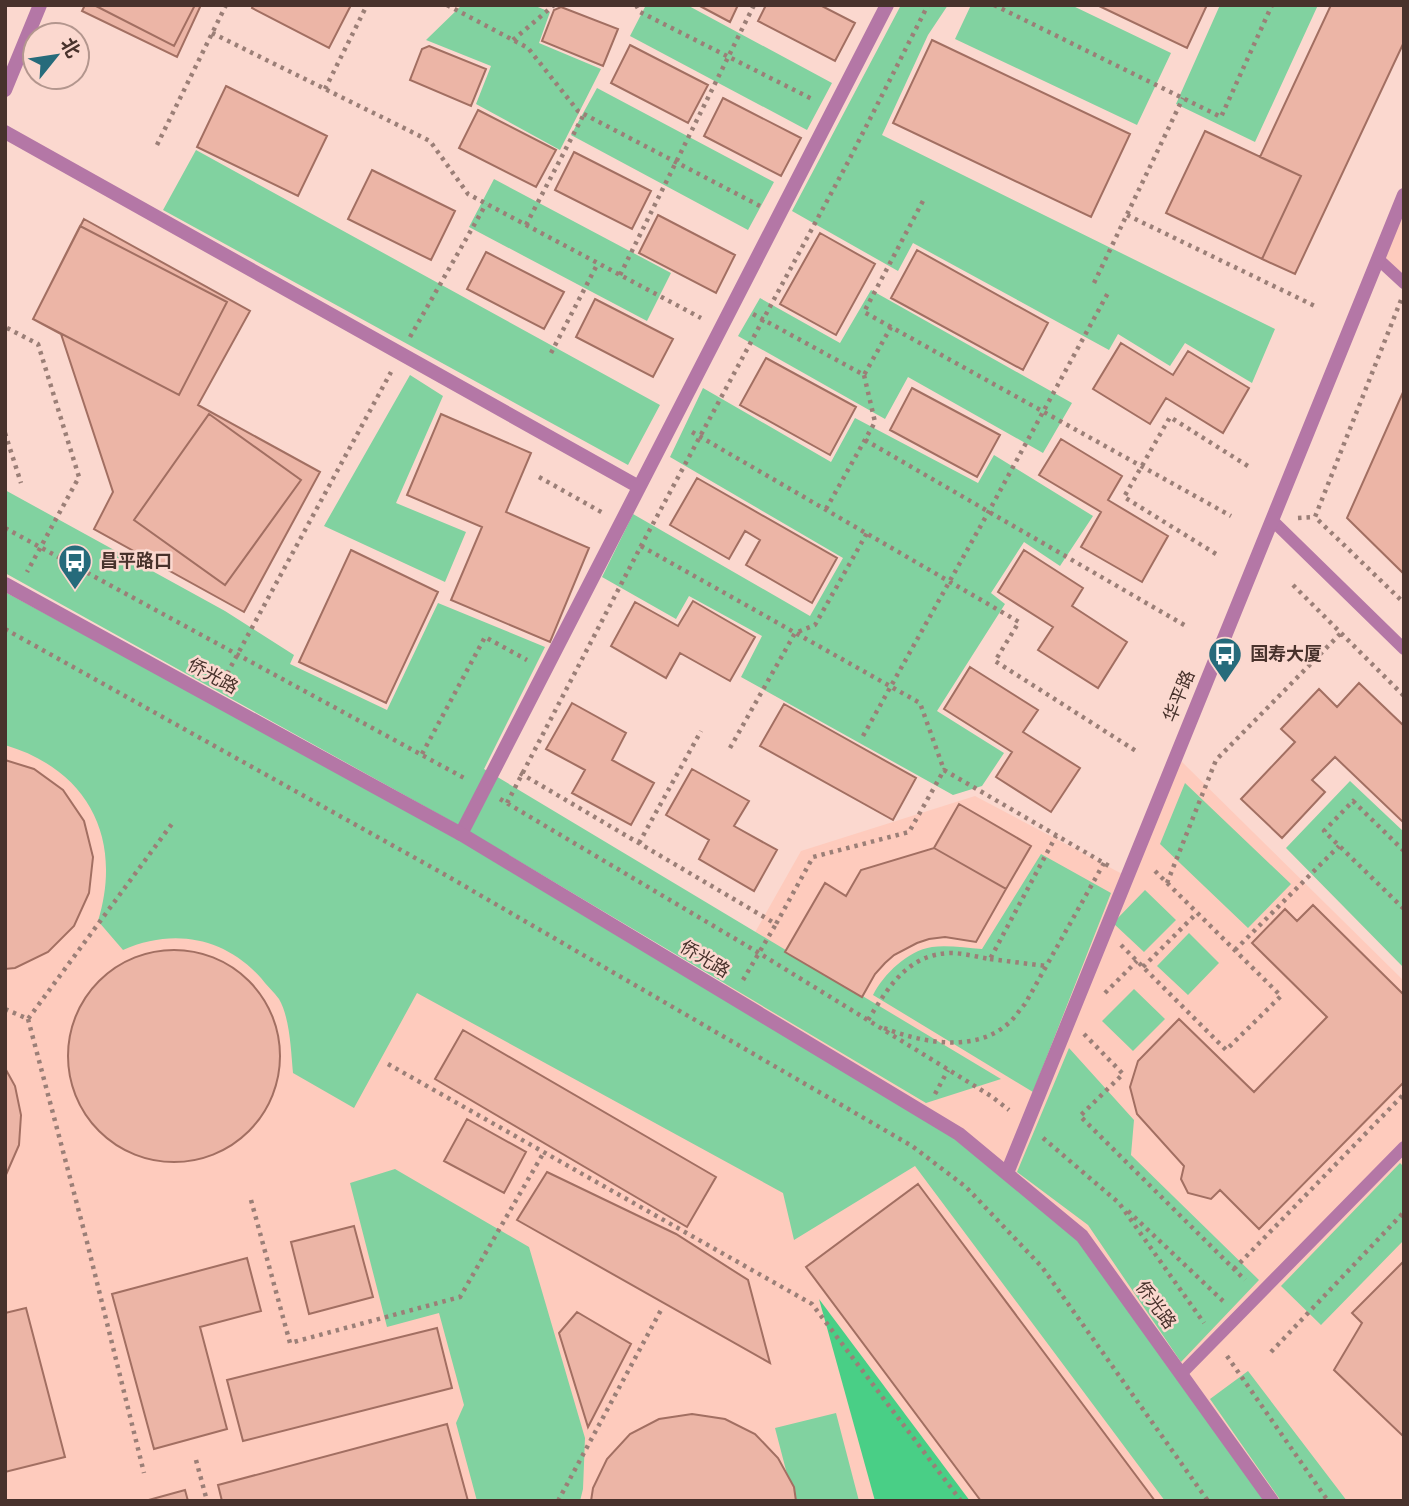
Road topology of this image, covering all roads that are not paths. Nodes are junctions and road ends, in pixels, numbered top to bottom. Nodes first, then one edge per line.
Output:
1 (40, 5) edge
2 (887, 5) edge
3 (5, 90) edge
4 (5, 132) edge
5 (1404, 195) edge
6 (1378, 259) junction
7 (1404, 283) edge
8 (639, 487) junction
9 (1272, 520) junction
10 (11, 587) edge
11 (1404, 649) edge
12 (461, 834) junction
13 (1404, 1147) edge
14 (1007, 1173) junction
15 (1181, 1374) junction
16 (1272, 1501) edge

1 - 3 street
2 - 8 street
4 - 8 street
5 - 6 street, 华平路
6 - 7 lane
6 - 9 street, 华平路
8 - 12 street
9 - 11 lane
9 - 14 street, 华平路
10 - 12 street, 侨光路
12 - 14 street, 侨光路
13 - 15 lane
14 - 15 street, 侨光路
15 - 16 street, 侨光路

